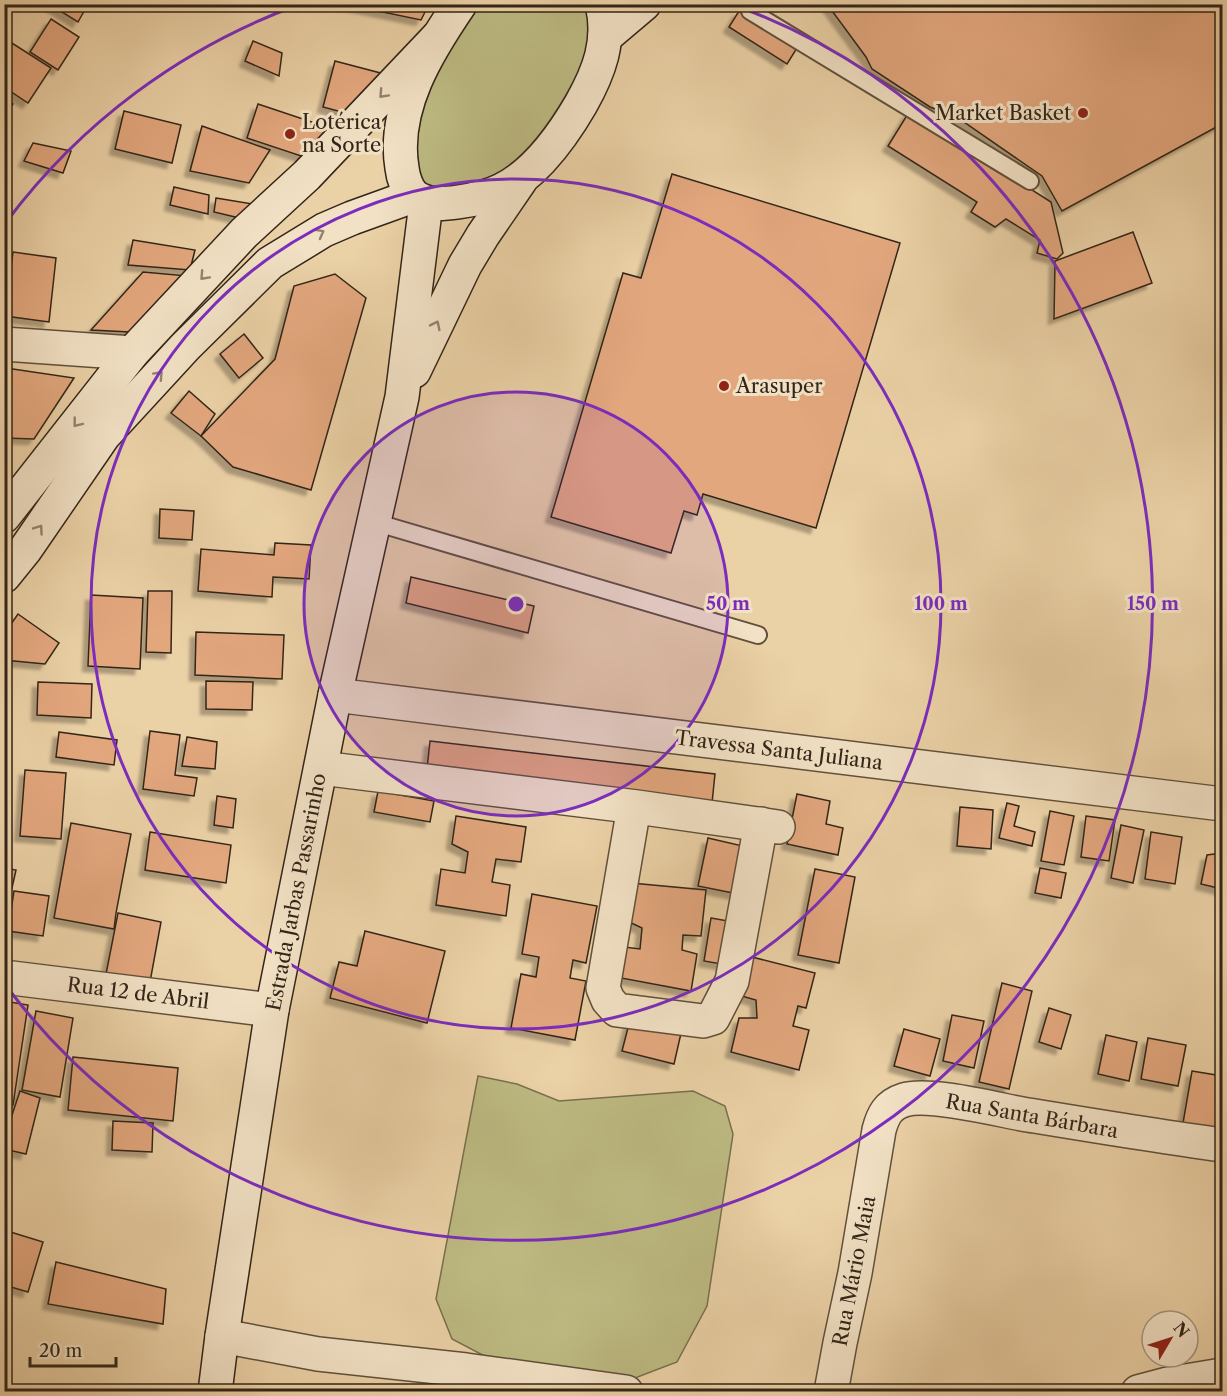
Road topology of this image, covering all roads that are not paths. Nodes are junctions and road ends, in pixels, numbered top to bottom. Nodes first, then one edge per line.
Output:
1 (460, 4) edge
2 (602, 4) edge
3 (644, 4) edge
4 (752, 7) edge
5 (438, 37) junction
6 (605, 37) junction
7 (522, 177) junction
8 (1030, 181) dead end
9 (419, 199) junction
10 (4, 344) edge
11 (132, 353) junction
12 (402, 397) junction
13 (4, 516) edge
14 (374, 522) junction
15 (4, 576) edge
16 (758, 635) dead end
17 (335, 695) junction
18 (321, 768) junction
19 (1222, 804) edge
20 (634, 807) junction
21 (4, 977) edge
22 (272, 1010) junction
23 (1222, 1145) edge
24 (877, 1151) joint
25 (222, 1336) junction
26 (1222, 1374) edge
27 (215, 1392) edge
28 (626, 1392) edge
29 (831, 1392) edge
30 (1138, 1392) edge

1 - 5 street
2 - 6 street
3 - 6 street
4 - 8 lane
5 - 9 street
5 -> 11 street
6 - 7 street
7 - 9 street
12 -> 7 street, Estrada Jarbas Passarinho
9 - 12 street, Estrada Jarbas Passarinho
15 -> 9 street
10 - 11 street
11 -> 13 street
12 - 14 street, Estrada Jarbas Passarinho
14 - 16 lane
14 - 17 street, Estrada Jarbas Passarinho
17 - 18 street, Estrada Jarbas Passarinho
17 - 19 street, Travessa Santa Juliana
18 - 20 street
18 - 22 street, Estrada Jarbas Passarinho
20 - 20 street
21 - 22 street, Rua 12 de Abril
22 - 25 street, Estrada Jarbas Passarinho
23 - 24 street, Rua Santa Bárbara
24 - 29 street, Rua Mário Maia
25 - 27 street, Estrada Jarbas Passarinho
25 - 28 street
26 - 30 street

